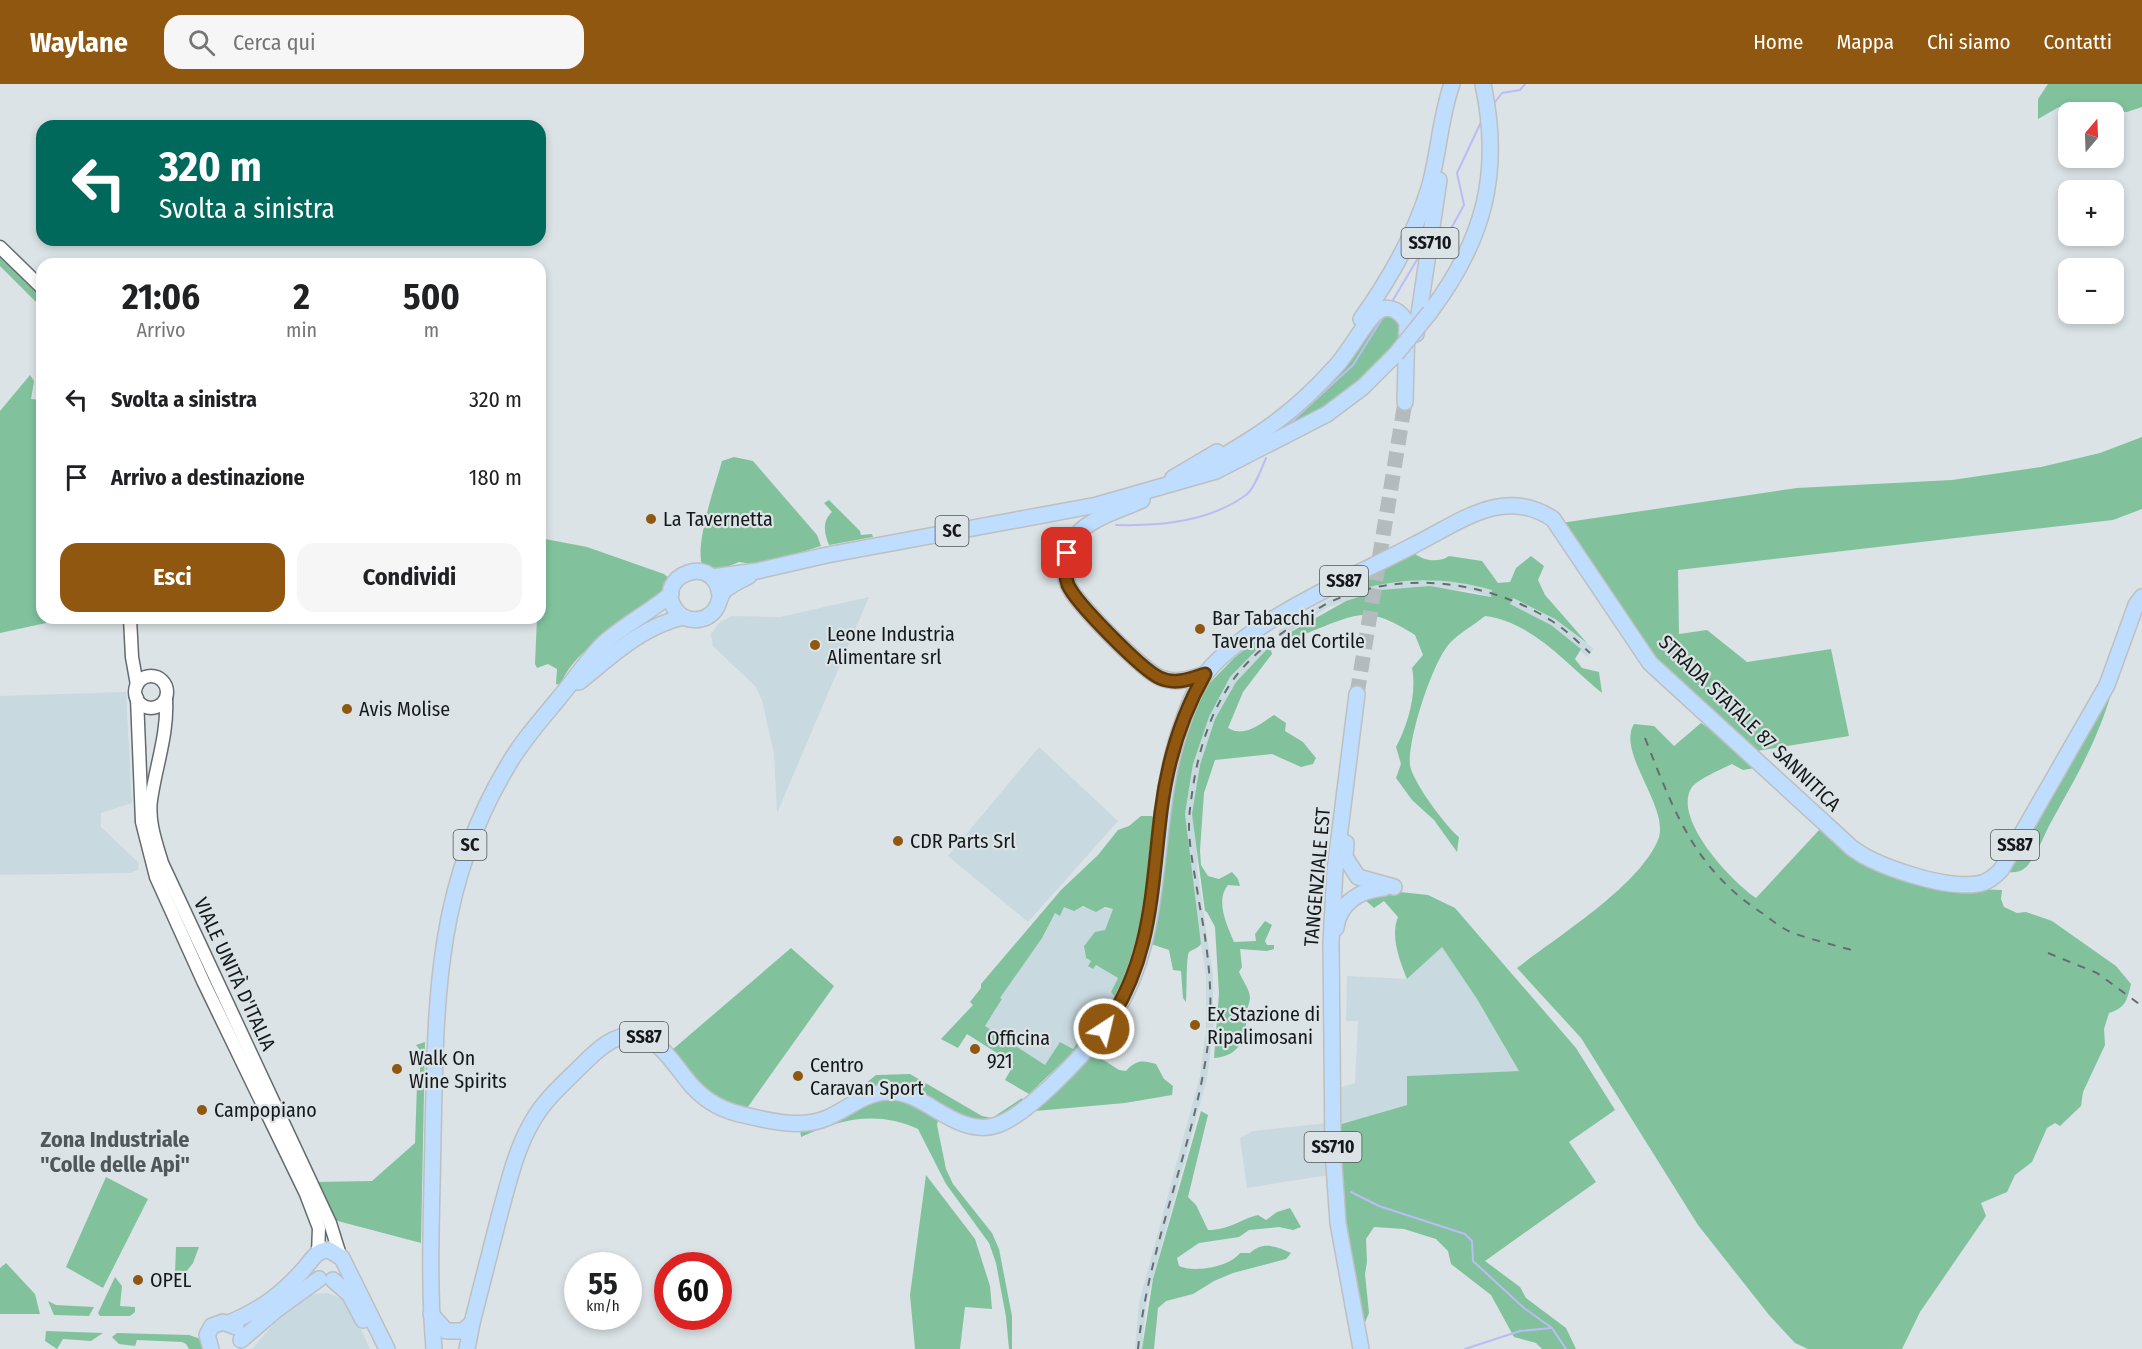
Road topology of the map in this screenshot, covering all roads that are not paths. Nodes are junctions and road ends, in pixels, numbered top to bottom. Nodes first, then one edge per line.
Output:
1 (1453, 84) edge
2 (1483, 84) edge
3 (0, 247) edge
4 (36, 282) edge
5 (1176, 484) junction
6 (1147, 490) junction
7 (757, 572) junction
8 (712, 578) junction
9 (671, 594) junction
10 (720, 597) junction
11 (2142, 597) edge
12 (683, 617) junction
13 (130, 624) edge
14 (131, 642) junction
15 (1205, 674) junction
16 (150, 676) junction
17 (137, 685) junction
18 (1357, 694) tunnel mouth
19 (560, 697) junction
20 (137, 698) junction
21 (166, 699) junction
22 (1343, 812) junction
23 (1331, 942) junction
24 (315, 1256) junction
25 (341, 1259) junction
26 (326, 1280) junction
27 (431, 1314) junction
28 (229, 1323) junction
29 (472, 1323) junction
30 (239, 1345) edge
31 (210, 1348) edge
32 (376, 1349) edge
33 (387, 1349) edge
34 (424, 1349) edge
35 (434, 1349) edge
36 (454, 1349) edge
37 (467, 1349) edge
38 (1361, 1349) edge

1 - 5 main road, SS710
1 - 6 main road
2 - 5 main road, bridge
3 - 4 street
5 - 6 main road
5 - 15 main road
6 - 7 main road, SC
7 - 8 main road, SC
7 - 10 main road, SC
8 - 9 main road
8 - 10 main road
9 - 12 main road
9 - 19 main road, SC
10 - 12 main road
11 - 15 main road, STRADA STATALE 87 SANNITICA / SS87
12 - 19 main road, SC
13 - 14 street, VIALE UNITÀ D'ITALIA
14 - 16 street
14 - 17 street, VIALE UNITÀ D'ITALIA
15 - 29 main road, STRADA STATALE 87 SANNITICA / SS87
16 - 17 street
16 - 21 street
17 - 20 street, VIALE UNITÀ D'ITALIA
18 - 22 main road, TANGENZIALE EST / SS710
19 - 27 main road, SC
20 - 21 street
20 - 24 street, VIALE UNITÀ D'ITALIA
21 - 25 street, VIALE UNITÀ D'ITALIA
22 - 23 main road, TANGENZIALE EST / SS710
22 - 23 main road
23 - 38 main road, TANGENZIALE EST / SS710
24 - 25 main road
24 - 26 main road
24 - 28 main road
25 - 26 main road
25 - 33 main road
26 - 30 main road
26 - 32 main road
27 - 29 main road
27 - 34 main road, SC
27 - 35 main road, SC
28 - 30 main road
28 - 31 main road
29 - 36 main road, STRADA STATALE 87 SANNITICA / SS87
29 - 37 main road, STRADA STATALE 87 SANNITICA / SS87

